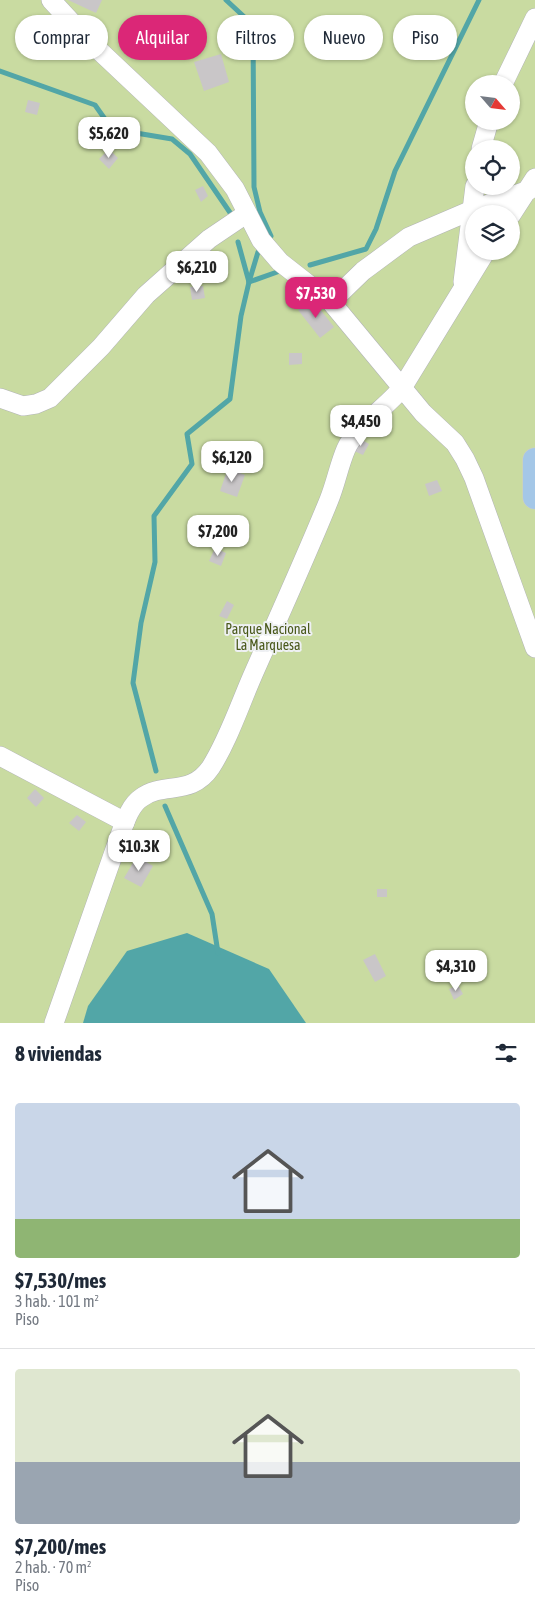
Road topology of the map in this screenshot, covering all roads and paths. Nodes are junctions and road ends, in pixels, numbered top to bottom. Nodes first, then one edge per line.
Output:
1 (51, 0) edge
2 (535, 18) edge
3 (508, 75) edge
4 (532, 184) edge
5 (484, 205) edge
6 (518, 205) edge
7 (465, 213) edge
8 (246, 214) junction
9 (466, 260) edge
10 (480, 260) edge
11 (463, 285) junction
12 (331, 302) junction
13 (402, 388) junction
14 (0, 398) edge
15 (535, 460) edge
16 (535, 497) edge
17 (535, 648) edge
18 (0, 756) edge
19 (125, 822) junction
20 (54, 1023) edge

1 - 8 street
2 - 3 street
4 - 5 street
4 - 6 street
7 - 12 street
8 - 12 street
8 - 14 street
9 - 11 street
10 - 11 street
11 - 13 street
12 - 13 street
13 - 17 street
13 - 19 street
15 - 16 main road
18 - 19 street
19 - 20 street

